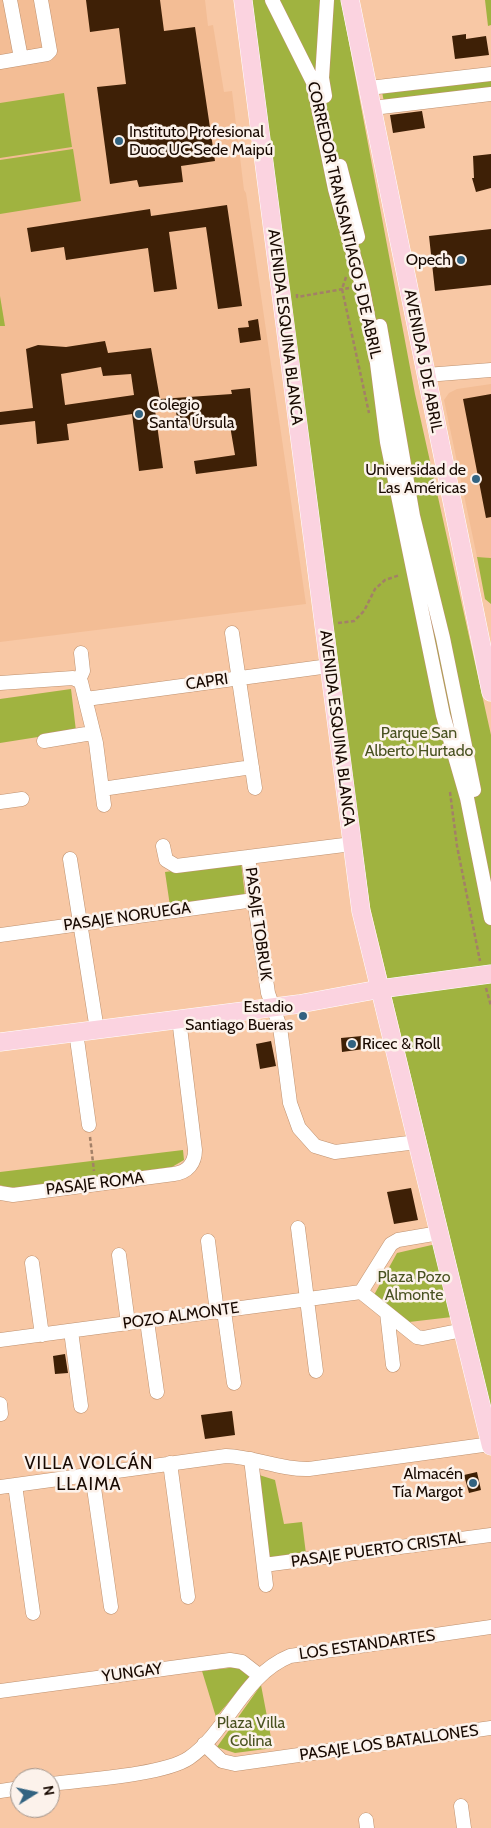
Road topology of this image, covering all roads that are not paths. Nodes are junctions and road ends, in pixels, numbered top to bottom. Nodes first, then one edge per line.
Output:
1 (10, 0) edge
2 (41, 0) edge
3 (243, 0) edge
4 (272, 0) edge
5 (327, 0) edge
6 (350, 0) edge
7 (21, 58) junction
8 (0, 62) edge
9 (491, 74) edge
10 (369, 88) junction
11 (491, 94) edge
12 (373, 108) junction
13 (491, 370) edge
14 (426, 375) junction
15 (232, 633) dead end
16 (485, 637) edge
17 (81, 653) dead end
18 (329, 666) junction
19 (239, 678) junction
20 (79, 680) junction
21 (0, 683) edge
22 (491, 692) edge
23 (86, 699) junction
24 (92, 733) junction
25 (44, 741) dead end
26 (252, 767) junction
27 (255, 788) dead end
28 (102, 789) junction
29 (22, 799) dead end
30 (0, 802) edge
31 (104, 806) dead end
32 (352, 844) junction
33 (163, 846) dead end
34 (248, 858) junction
35 (70, 859) dead end
36 (491, 872) edge
37 (254, 900) junction
38 (491, 918) edge
39 (80, 924) junction
40 (0, 934) edge
41 (491, 974) edge
42 (380, 989) junction
43 (274, 1007) junction
44 (179, 1019) junction
45 (96, 1030) junction
46 (76, 1032) junction
47 (0, 1042) edge
48 (89, 1125) road end
49 (417, 1142) junction
50 (0, 1193) edge
51 (298, 1228) dead end
52 (439, 1233) junction
53 (208, 1241) dead end
54 (119, 1255) dead end
55 (32, 1263) dead end
56 (361, 1292) junction
57 (307, 1300) junction
58 (221, 1311) junction
59 (387, 1313) junction
60 (147, 1321) junction
61 (128, 1323) junction
62 (463, 1330) junction
63 (71, 1331) junction
64 (42, 1335) junction
65 (0, 1340) edge
66 (393, 1364) dead end
67 (316, 1371) dead end
68 (234, 1383) dead end
69 (157, 1392) dead end
70 (81, 1406) dead end
71 (491, 1445) edge
72 (251, 1458) junction
73 (170, 1463) junction
74 (92, 1474) junction
75 (15, 1485) junction
76 (0, 1487) edge
77 (491, 1535) edge
78 (264, 1565) junction
79 (266, 1585) dead end
80 (188, 1597) dead end
81 (111, 1607) dead end
82 (33, 1613) dead end
83 (491, 1627) edge
84 (260, 1676) junction
85 (0, 1691) edge
86 (491, 1728) edge
87 (204, 1744) junction
88 (60, 1783) edge
89 (461, 1806) dead end
90 (464, 1828) edge

1 - 7 street
2 - 7 street
3 - 18 main road, AVENIDA ESQUINA BLANCA
4 - 38 street, CORREDOR TRANSANTIAGO 5 DE ABRIL
5 - 36 street, CORREDOR TRANSANTIAGO 5 DE ABRIL
6 - 10 main road, AVENIDA 5 DE ABRIL
7 - 8 street
9 - 10 street
10 - 12 main road, AVENIDA 5 DE ABRIL
11 - 12 street
12 - 14 main road, AVENIDA 5 DE ABRIL
13 - 14 street
14 - 16 main road, AVENIDA 5 DE ABRIL
15 - 19 street
16 - 22 main road, AVENIDA 5 DE ABRIL
17 - 20 street
18 - 19 street, CAPRI
18 - 32 main road, AVENIDA ESQUINA BLANCA
19 - 23 street, CAPRI
19 - 26 street
20 - 21 street
20 - 23 street
23 - 24 street
24 - 25 street
24 - 28 street
26 - 27 street
26 - 28 street
28 - 31 street
29 - 30 street
32 - 34 street
32 - 42 main road, AVENIDA ESQUINA BLANCA
33 - 34 street
34 - 37 street, PASAJE TOBRUK
35 - 39 street
37 - 39 street, PASAJE NORUEGA
37 - 43 street, PASAJE TOBRUK
39 - 40 street, PASAJE NORUEGA
39 - 45 street
41 - 42 main road
42 - 43 main road
42 - 49 main road, AVENIDA ESQUINA BLANCA
43 - 44 main road
43 - 49 street, PASAJE TOBRUK
44 - 45 main road
44 - 50 street, PASAJE ROMA
45 - 46 main road
46 - 47 main road
46 - 48 street
49 - 52 main road, AVENIDA ESQUINA BLANCA
51 - 57 street
52 - 56 street
52 - 62 main road, AVENIDA ESQUINA BLANCA
53 - 58 street
54 - 61 street
55 - 64 street
56 - 57 street, POZO ALMONTE
56 - 59 street
57 - 58 street, POZO ALMONTE
57 - 67 street
58 - 60 street, POZO ALMONTE
58 - 68 street
59 - 62 street
59 - 66 street
60 - 61 street, POZO ALMONTE
60 - 69 street
61 - 63 street, POZO ALMONTE
62 - 71 main road, AVENIDA ESQUINA BLANCA
63 - 64 street, POZO ALMONTE
63 - 70 street
64 - 65 street, POZO ALMONTE
71 - 72 street
72 - 73 street
72 - 78 street
73 - 74 street
73 - 80 street
74 - 75 street
74 - 81 street
75 - 76 street
75 - 82 street
77 - 78 street, PASAJE PUERTO CRISTAL
78 - 79 street
83 - 84 street, LOS ESTANDARTES
84 - 85 street, YUNGAY
84 - 87 street, LOS ESTANDARTES
86 - 87 street, PASAJE LOS BATALLONES
87 - 88 street, LOS ESTANDARTES
89 - 90 street

